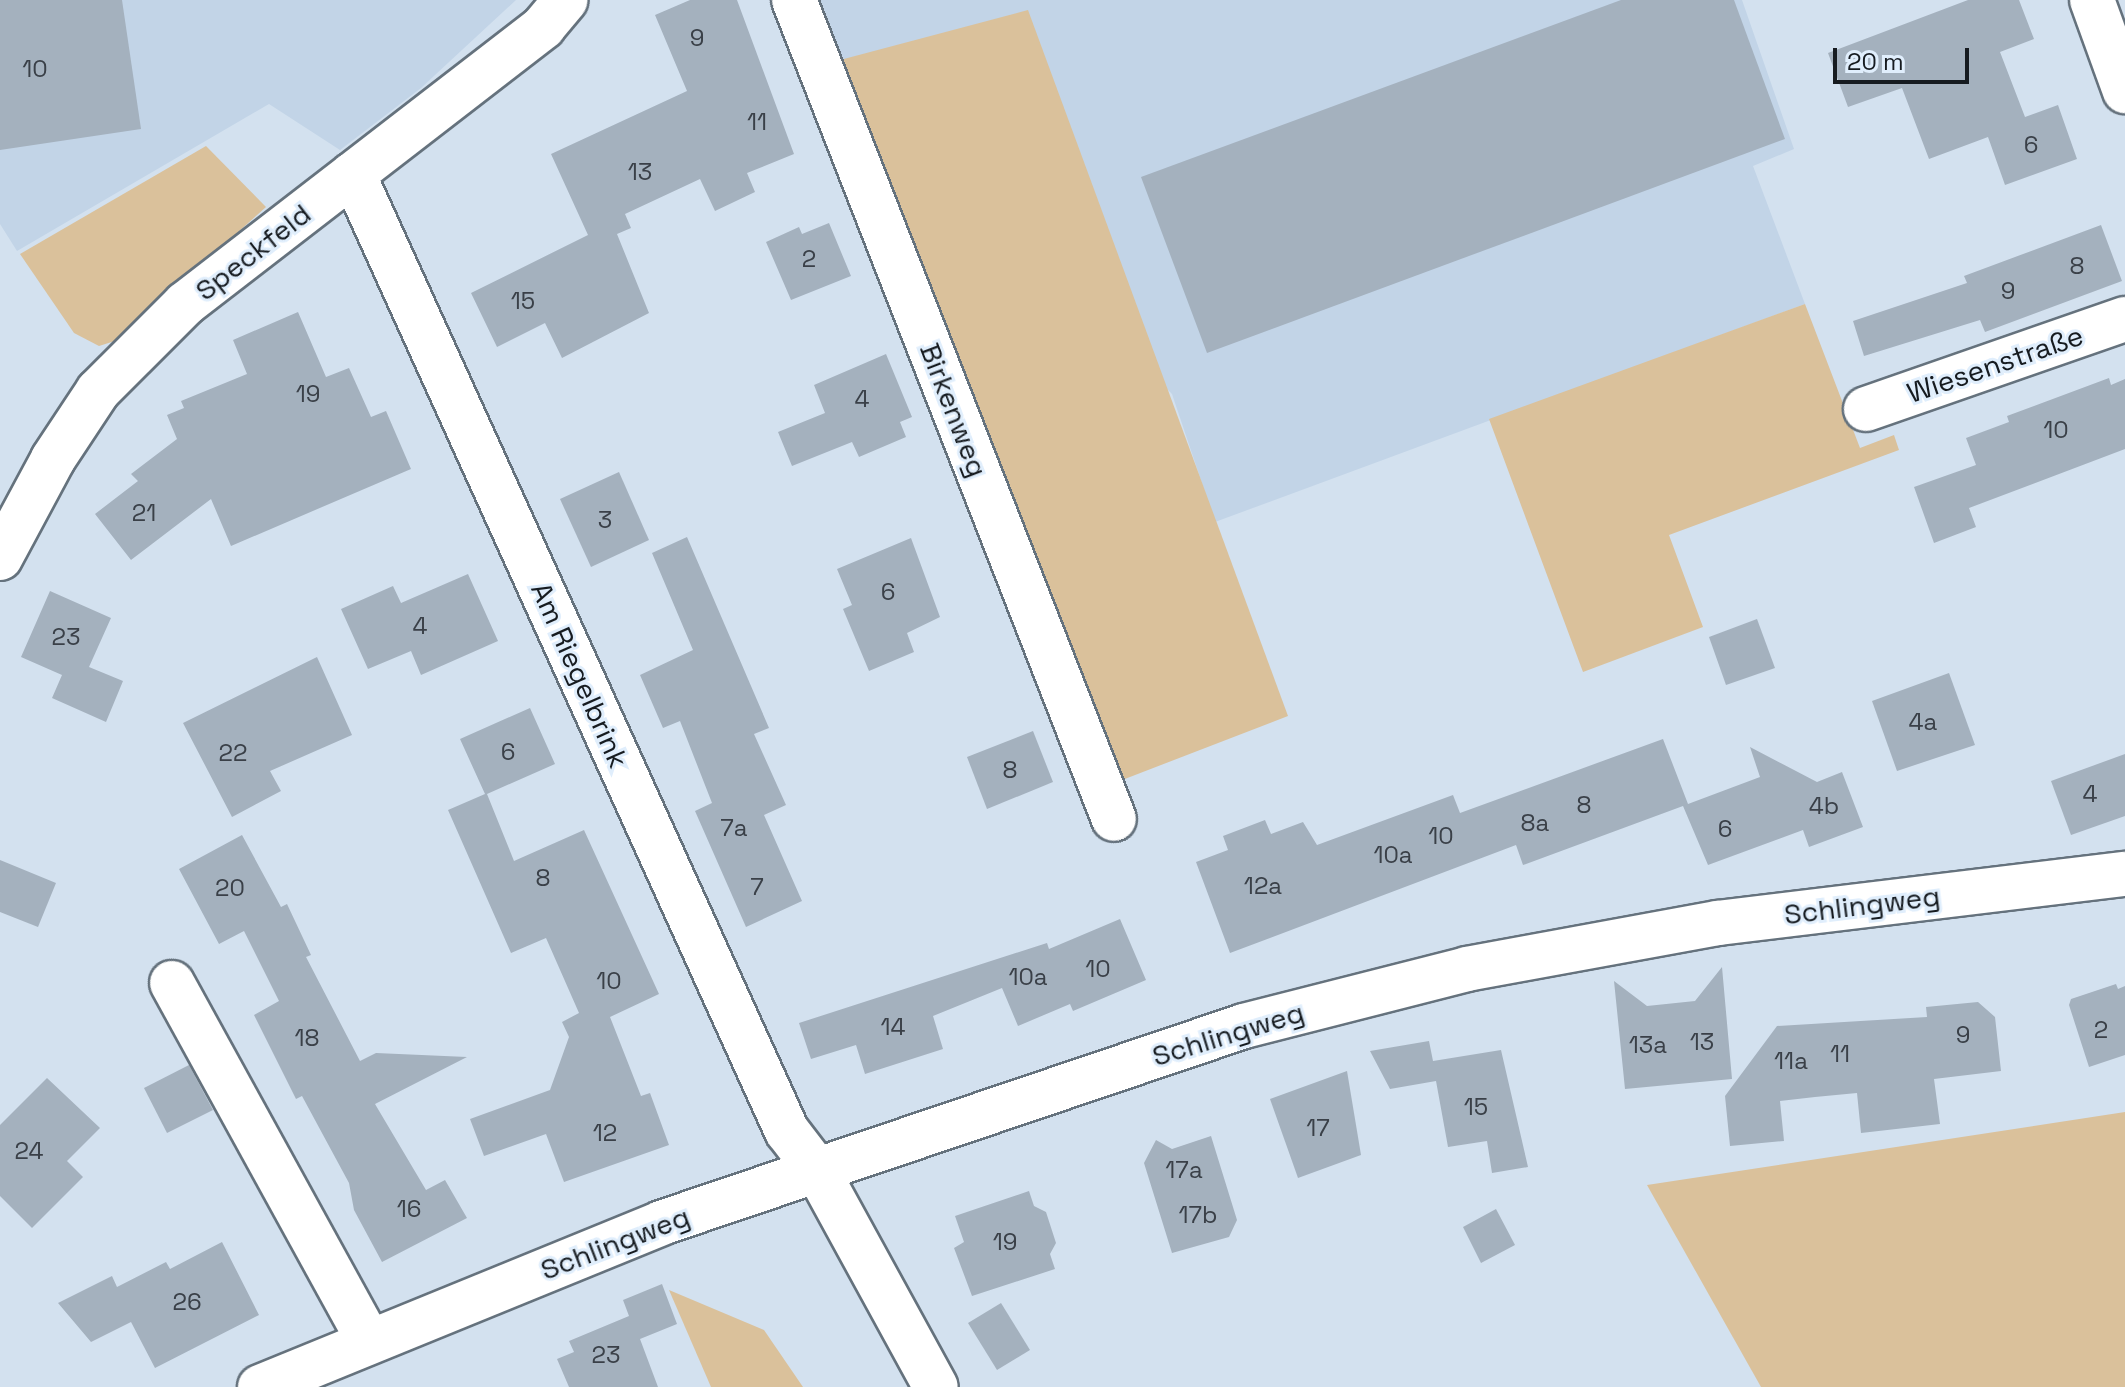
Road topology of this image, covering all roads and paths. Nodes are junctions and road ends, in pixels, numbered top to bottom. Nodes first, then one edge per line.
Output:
1 (566, 0) edge
2 (794, 0) edge
3 (2092, 0) edge
4 (2125, 91) edge
5 (353, 174) junction
6 (2125, 319) edge
7 (1866, 409) dead end
8 (0, 558) edge
9 (1114, 819) dead end
10 (2125, 874) edge
11 (172, 983) dead end
12 (817, 1170) junction
13 (369, 1341) junction
14 (260, 1387) edge
15 (936, 1387) edge

1 - 5 street, Speckfeld
2 - 9 street, Birkenweg
3 - 4 street
5 - 8 street, Speckfeld
5 - 12 street, Am Riegelbrink
6 - 7 street, Wiesenstraße
10 - 12 street, Schlingweg
11 - 13 street
12 - 13 street, Schlingweg
12 - 15 street, Am Riegelbrink
13 - 14 street, Schlingweg

